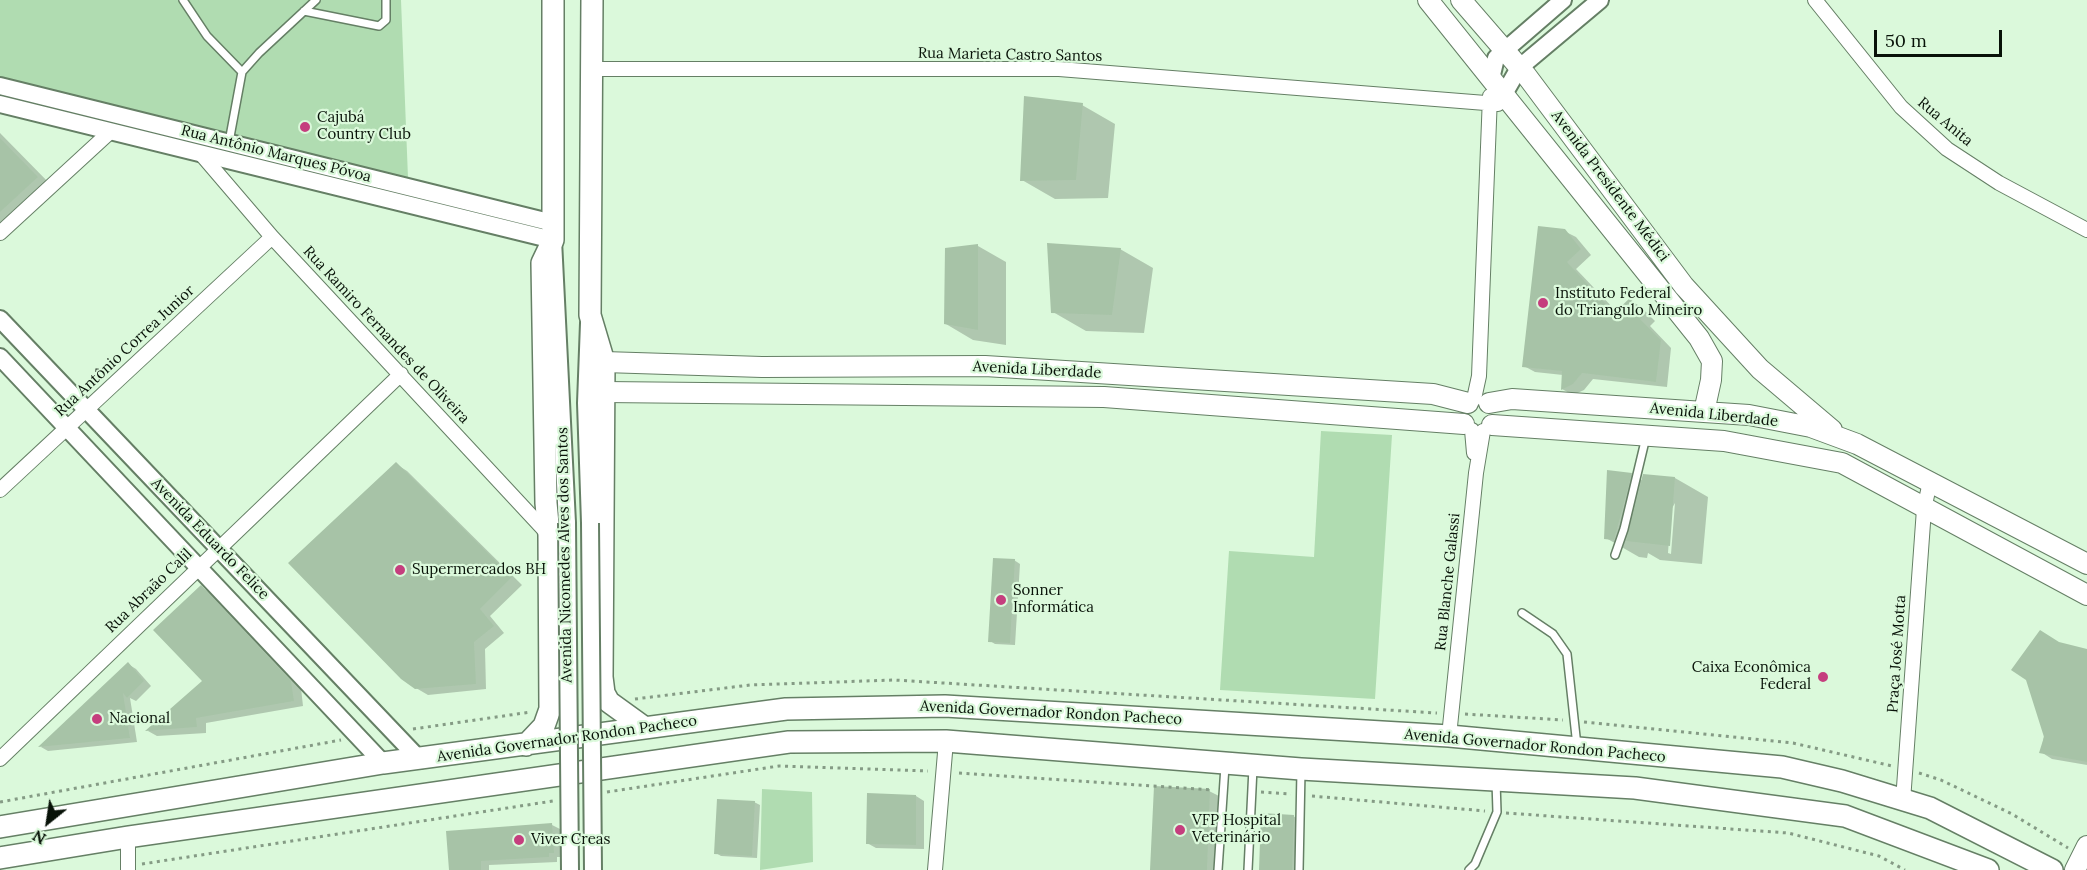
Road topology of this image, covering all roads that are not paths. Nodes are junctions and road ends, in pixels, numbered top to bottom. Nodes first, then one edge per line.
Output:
1 (183, 0) edge
2 (316, 0) edge
3 (386, 0) edge
4 (553, 0) edge
5 (592, 0) edge
6 (1428, 0) edge
7 (1461, 0) edge
8 (1563, 0) edge
9 (1600, 0) edge
10 (1815, 0) edge
11 (304, 11) junction
12 (1504, 50) junction
13 (1519, 68) junction
14 (592, 69) junction
15 (242, 72) junction
16 (0, 86) edge
17 (1495, 99) junction
18 (0, 104) edge
19 (111, 131) junction
20 (229, 143) junction
21 (201, 154) junction
22 (2087, 230) edge
23 (553, 232) junction
24 (0, 233) edge
25 (272, 237) junction
26 (590, 315) junction
27 (0, 319) edge
28 (0, 357) edge
29 (604, 362) junction
30 (924, 366) junction
31 (401, 374) junction
32 (604, 392) junction
33 (925, 395) junction
34 (1479, 401) junction
35 (86, 409) junction
36 (1704, 412) junction
37 (66, 428) junction
38 (1478, 428) junction
39 (1646, 437) junction
40 (1843, 439) junction
41 (1930, 482) junction
42 (0, 490) edge
43 (1924, 509) junction
44 (549, 536) junction
45 (218, 548) junction
46 (1615, 555) dead end
47 (2087, 564) edge
48 (198, 567) junction
49 (2087, 595) edge
50 (1522, 613) dead end
51 (550, 639) junction
52 (602, 642) junction
53 (317, 652) junction
54 (296, 671) junction
55 (645, 728) junction
56 (1449, 736) junction
57 (946, 741) junction
58 (526, 745) junction
59 (1577, 748) junction
60 (0, 759) edge
61 (420, 760) junction
62 (383, 763) junction
63 (1226, 763) junction
64 (1253, 765) junction
65 (1301, 769) junction
66 (1496, 779) junction
67 (1903, 801) junction
68 (0, 827) edge
69 (128, 837) junction
70 (2087, 846) edge
71 (0, 858) edge
72 (128, 868) edge
73 (570, 870) edge
74 (593, 870) edge
75 (935, 870) edge
76 (1218, 870) edge
77 (1248, 870) edge
78 (1299, 870) edge
79 (1469, 870) edge
80 (1988, 870) edge
81 (2052, 870) edge
82 (2075, 870) edge

1 - 15 lane
2 - 11 lane
3 - 11 lane
4 - 23 main road, Avenida Nicomedes Alves dos Santos
5 - 14 main road, Avenida Nicomedes Alves dos Santos
6 - 17 main road, Avenida Presidente Médici
7 - 12 main road, Avenida Presidente Médici
8 - 12 street
9 - 13 street
10 - 22 street, Rua Anita
11 - 15 lane
12 - 13 main road, Avenida Presidente Médici
12 - 17 street
13 - 17 street
13 - 40 main road, Avenida Presidente Médici
14 - 17 street, Rua Marieta Castro Santos
14 - 26 main road, Avenida Nicomedes Alves dos Santos
15 - 20 lane
16 - 20 street, Rua Antônio Marques Póvoa
17 - 34 street
17 - 36 main road, Avenida Presidente Médici
18 - 19 street, Rua Antônio Marques Póvoa
19 - 21 street, Rua Antônio Marques Póvoa
19 - 24 street
20 - 21 street
20 - 23 street, Rua Antônio Marques Póvoa
21 - 23 street, Rua Antônio Marques Póvoa
21 - 25 street, Rua Ramiro Fernandes de Oliveira
23 - 44 main road, Avenida Nicomedes Alves dos Santos
23 - 73 street, Avenida Nicomedes Alves dos Santos, bridge
25 - 31 street, Rua Ramiro Fernandes de Oliveira
25 - 35 street, Rua Antônio Correa Junior
26 - 29 main road, Avenida Nicomedes Alves dos Santos
26 - 74 street, Avenida Nicomedes Alves dos Santos, bridge
27 - 35 street, Avenida Eduardo Felice
28 - 37 street, Avenida Eduardo Felice
29 - 30 main road, Avenida Liberdade
29 - 32 main road, Avenida Nicomedes Alves dos Santos
30 - 33 main road
30 - 34 main road, Avenida Liberdade
31 - 44 street, Rua Ramiro Fernandes de Oliveira
31 - 45 street, Rua Abraão Calil
32 - 33 main road, Avenida Liberdade
32 - 52 main road, Avenida Nicomedes Alves dos Santos
33 - 38 main road, Avenida Liberdade
34 - 36 main road, Avenida Liberdade
34 - 38 main road
34 - 38 main road
35 - 37 street, Rua Antônio Correa Junior
35 - 45 street, Avenida Eduardo Felice
36 - 40 main road, Avenida Liberdade
37 - 42 street, Rua Antônio Correa Junior
37 - 48 street, Avenida Eduardo Felice
38 - 39 main road, Avenida Liberdade
38 - 56 street, Rua Blanche Galassi
39 - 43 main road, Avenida Liberdade
39 - 46 lane
40 - 41 main road, Avenida Liberdade
41 - 43 street, Praça José Motta
41 - 47 main road, Avenida Liberdade
43 - 49 main road, Avenida Liberdade
43 - 67 street, Praça José Motta
44 - 51 main road, Avenida Nicomedes Alves dos Santos
45 - 48 street, Rua Abraão Calil
45 - 53 street, Avenida Eduardo Felice
48 - 54 street, Avenida Eduardo Felice
48 - 60 street, Rua Abraão Calil
50 - 59 lane
51 - 52 main road
51 - 58 main road, Avenida Nicomedes Alves dos Santos
52 - 55 main road, Avenida Nicomedes Alves dos Santos
53 - 54 street
53 - 61 street, Avenida Eduardo Felice
54 - 62 street, Avenida Eduardo Felice
55 - 56 main road, Avenida Governador Rondon Pacheco
55 - 58 main road, Avenida Governador Rondon Pacheco
56 - 59 main road, Avenida Governador Rondon Pacheco
57 - 63 main road
57 - 69 main road
57 - 75 street
58 - 61 main road, Avenida Governador Rondon Pacheco
59 - 67 main road, Avenida Governador Rondon Pacheco
61 - 62 main road, Avenida Governador Rondon Pacheco
62 - 68 main road, Avenida Governador Rondon Pacheco
63 - 64 main road
63 - 76 lane
64 - 65 main road
64 - 77 lane
65 - 66 main road
65 - 78 lane
66 - 79 lane
66 - 80 main road
67 - 81 main road, Avenida Governador Rondon Pacheco
69 - 71 main road
69 - 72 street
70 - 82 main road

